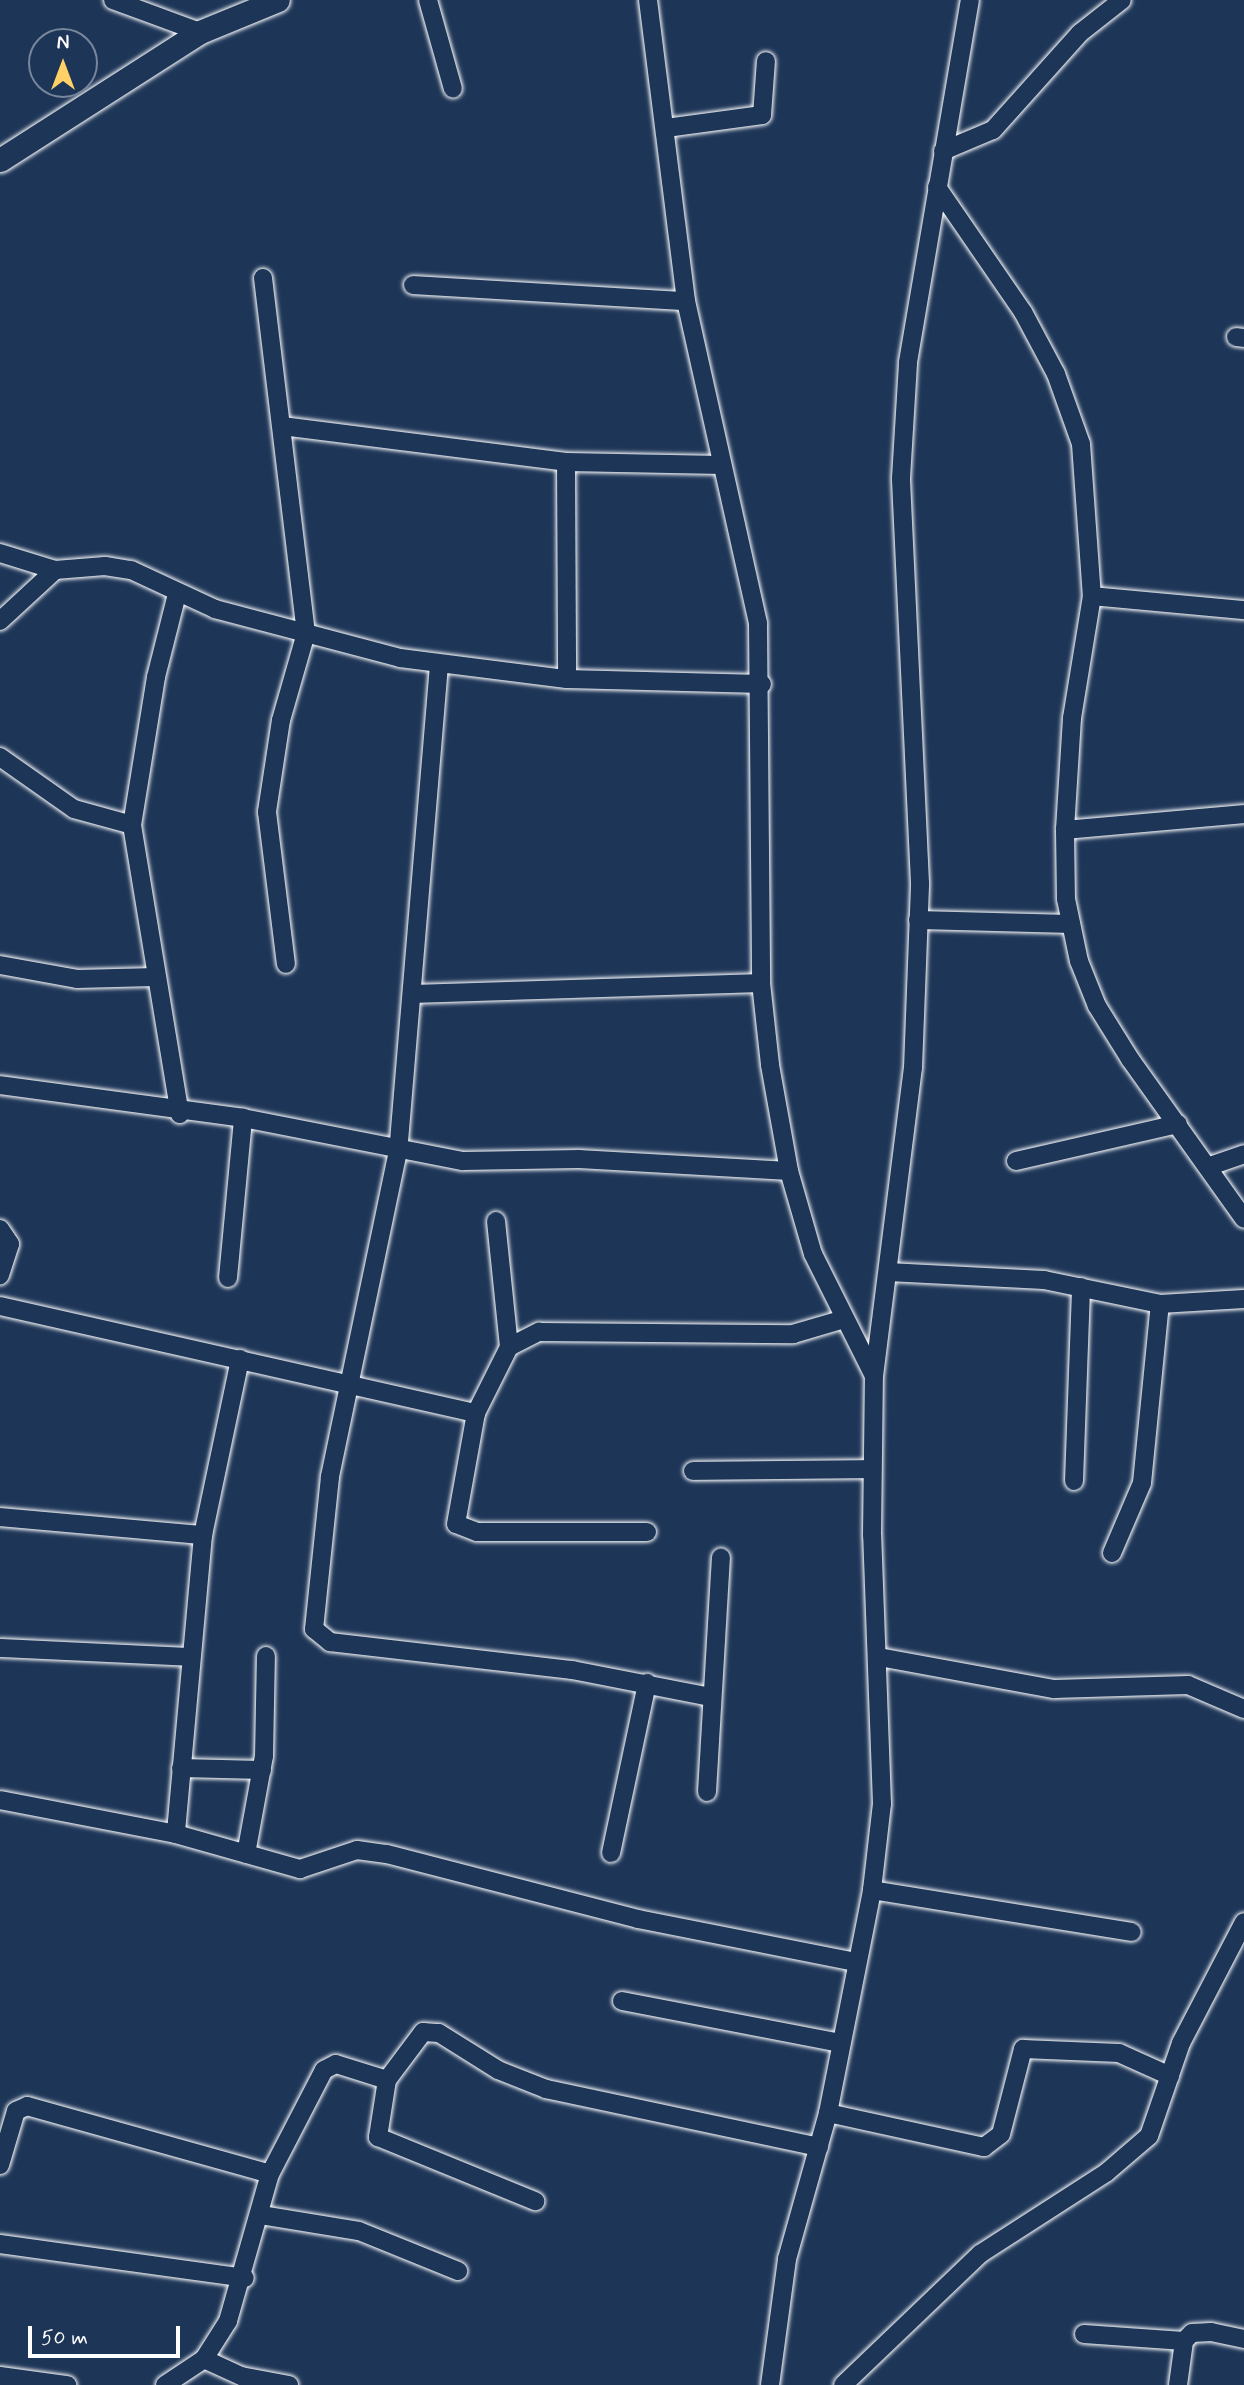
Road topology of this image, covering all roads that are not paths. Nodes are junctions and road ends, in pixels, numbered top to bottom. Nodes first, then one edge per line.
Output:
1 (113, 0) edge
2 (278, 0) edge
3 (428, 0) edge
4 (648, 0) edge
5 (970, 0) edge
6 (1122, 0) edge
7 (200, 32) junction
8 (766, 61) dead end
9 (453, 89) dead end
10 (666, 128) junction
11 (943, 151) junction
12 (0, 160) edge
13 (936, 187) junction
14 (263, 278) dead end
15 (413, 285) dead end
16 (686, 301) junction
17 (282, 426) junction
18 (566, 462) junction
19 (722, 465) junction
20 (0, 553) edge
21 (55, 570) junction
22 (177, 594) junction
23 (1092, 597) junction
24 (1244, 610) edge
25 (0, 621) edge
26 (306, 633) junction
27 (439, 665) junction
28 (567, 679) junction
29 (762, 684) junction
30 (0, 757) edge
31 (1244, 814) edge
32 (132, 825) junction
33 (1065, 830) junction
34 (918, 920) junction
35 (1072, 924) junction
36 (286, 964) dead end
37 (0, 965) edge
38 (155, 977) junction
39 (761, 983) junction
40 (413, 994) junction
41 (0, 1085) edge
42 (180, 1114) junction
43 (243, 1118) junction
44 (1178, 1124) junction
45 (398, 1151) junction
46 (1244, 1154) edge
47 (1016, 1161) dead end
48 (1210, 1166) junction
49 (789, 1171) junction
50 (1244, 1219) edge
51 (496, 1221) dead end
52 (0, 1229) edge
53 (888, 1272) junction
54 (0, 1275) edge
55 (228, 1278) dead end
56 (1081, 1287) junction
57 (1244, 1299) edge
58 (1160, 1304) junction
59 (0, 1306) edge
60 (844, 1319) junction
61 (509, 1348) junction
62 (240, 1359) junction
63 (874, 1376) junction
64 (350, 1384) junction
65 (476, 1413) junction
66 (871, 1469) junction
67 (693, 1471) dead end
68 (1074, 1482) dead end
69 (0, 1517) edge
70 (647, 1532) dead end
71 (203, 1535) junction
72 (1112, 1553) dead end
73 (721, 1557) dead end
74 (0, 1648) edge
75 (266, 1656) dead end
76 (190, 1657) junction
77 (879, 1657) junction
78 (647, 1683) junction
79 (711, 1697) junction
80 (1244, 1709) edge
81 (181, 1768) junction
82 (262, 1770) junction
83 (706, 1792) dead end
84 (0, 1800) edge
85 (176, 1834) junction
86 (611, 1853) dead end
87 (246, 1854) junction
88 (872, 1890) junction
89 (1244, 1922) edge
90 (1132, 1932) dead end
91 (855, 1962) junction
92 (622, 2001) dead end
93 (841, 2043) junction
94 (1170, 2076) junction
95 (387, 2080) junction
96 (828, 2113) junction
97 (6, 2118) edge
98 (819, 2147) junction
99 (0, 2165) edge
100 (270, 2174) junction
101 (536, 2201) dead end
102 (261, 2215) junction
103 (0, 2244) edge
104 (458, 2271) dead end
105 (245, 2278) junction
106 (1084, 2334) dead end
107 (1244, 2339) edge
108 (1184, 2341) junction
109 (204, 2359) junction
110 (0, 2376) edge
111 (67, 2385) edge
112 (165, 2385) edge
113 (289, 2385) edge
114 (770, 2385) edge
115 (843, 2385) edge
116 (1178, 2385) edge

1 - 7 street
2 - 7 main road
3 - 9 street
4 - 10 street
5 - 11 street
6 - 11 street
7 - 12 main road
8 - 10 street
10 - 16 street
11 - 13 street
13 - 23 street
13 - 34 street
14 - 17 street
15 - 16 street
16 - 19 street
17 - 18 street
17 - 26 street
18 - 19 street
18 - 28 street
19 - 29 street
20 - 21 street
21 - 22 street
21 - 25 street
22 - 26 street
22 - 32 street
23 - 24 street
23 - 33 street
26 - 27 street
26 - 36 street
27 - 28 street
27 - 40 street
28 - 29 street
29 - 39 street
30 - 32 street
31 - 33 street
32 - 38 street
33 - 35 street
34 - 35 street
34 - 53 street
35 - 44 street
37 - 38 street
38 - 42 street
39 - 40 street
39 - 49 street
40 - 45 street
41 - 42 street
42 - 43 street
43 - 45 street
43 - 55 street
44 - 47 street
44 - 48 street
45 - 49 street
45 - 64 street
46 - 48 street
48 - 50 street
49 - 60 street
51 - 61 street
52 - 54 street
53 - 56 street
53 - 63 street
56 - 58 street
56 - 68 street
57 - 58 street
58 - 72 street
59 - 62 street
60 - 61 street
60 - 63 street
61 - 65 street
62 - 64 street
62 - 71 street
63 - 66 street
64 - 65 street
64 - 78 street
65 - 70 street
66 - 67 street
66 - 77 street
69 - 71 street
71 - 76 street
73 - 79 street
74 - 76 street
75 - 82 street
76 - 81 street
77 - 80 street
77 - 88 street
78 - 79 street
78 - 86 street
79 - 83 street
81 - 82 street
81 - 85 street
82 - 87 street
84 - 85 street
85 - 87 street
87 - 91 street
88 - 90 street
88 - 91 street
89 - 94 street
91 - 93 street
92 - 93 street
93 - 96 street
94 - 96 street
94 - 115 street
95 - 98 street
95 - 100 street
95 - 101 street
96 - 98 street
97 - 99 street
97 - 100 street
98 - 114 street
100 - 102 street
102 - 104 street
102 - 105 street
103 - 105 street
105 - 109 street
106 - 108 street
107 - 108 street
108 - 116 street
109 - 112 street
109 - 113 street
110 - 111 street

